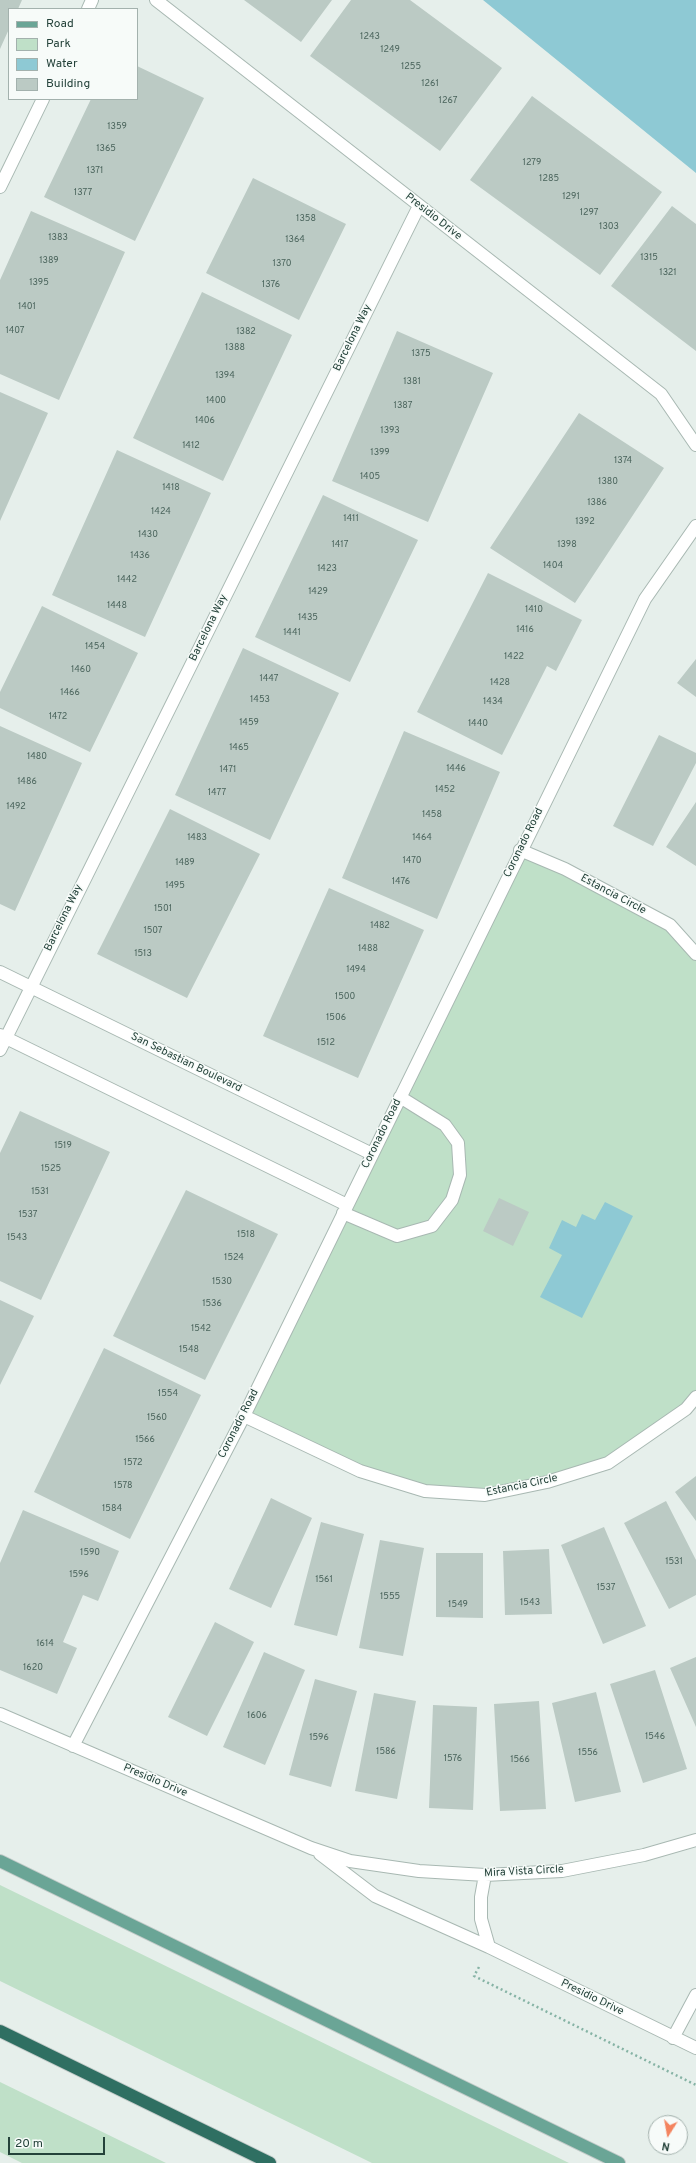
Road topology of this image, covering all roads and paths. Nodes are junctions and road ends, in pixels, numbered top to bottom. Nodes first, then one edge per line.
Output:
1 (156, 0) edge
2 (43, 100) edge
3 (0, 186) edge
4 (419, 206) junction
5 (696, 445) edge
6 (696, 526) edge
7 (520, 850) junction
8 (696, 954) edge
9 (0, 972) edge
10 (30, 987) junction
11 (3, 1036) edge
12 (0, 1050) edge
13 (400, 1097) junction
14 (372, 1154) junction
15 (345, 1209) junction
16 (696, 1397) edge
17 (244, 1416) junction
18 (0, 1714) edge
19 (73, 1746) junction
20 (696, 1840) edge
21 (311, 1848) junction
22 (0, 1861) edge
23 (350, 1861) joint
24 (485, 1875) junction
25 (489, 1947) junction
26 (696, 1995) edge
27 (0, 2031) edge
28 (673, 2038) junction
29 (696, 2048) edge
30 (696, 2085) edge
31 (270, 2163) edge
32 (619, 2163) edge

1 - 4 street, Presidio Drive
2 - 3 street
4 - 5 street, Presidio Drive
4 - 10 street, Barcelona Way
6 - 7 street, Coronado Road
7 - 8 street, Estancia Circle
7 - 13 street, Coronado Road
9 - 10 street, San Sebastian Boulevard
10 - 11 street, Barcelona Way
10 - 14 street, San Sebastian Boulevard
11 - 12 street, Barcelona Way
11 - 15 street
13 - 14 street, Coronado Road
13 - 15 street
14 - 15 street, Coronado Road
15 - 17 street, Coronado Road
16 - 17 street, Estancia Circle
17 - 19 street, Coronado Road
18 - 19 street, Presidio Drive
19 - 21 street, Presidio Drive
20 - 24 street, Mira Vista Circle
21 - 23 street, Presidio Drive
21 - 25 street, Presidio Drive
22 - 32 main road
23 - 24 street, Mira Vista Circle
24 - 25 street
25 - 28 street, Presidio Drive
25 - 30 path
26 - 28 street
27 - 31 highway
28 - 29 street, Presidio Drive

